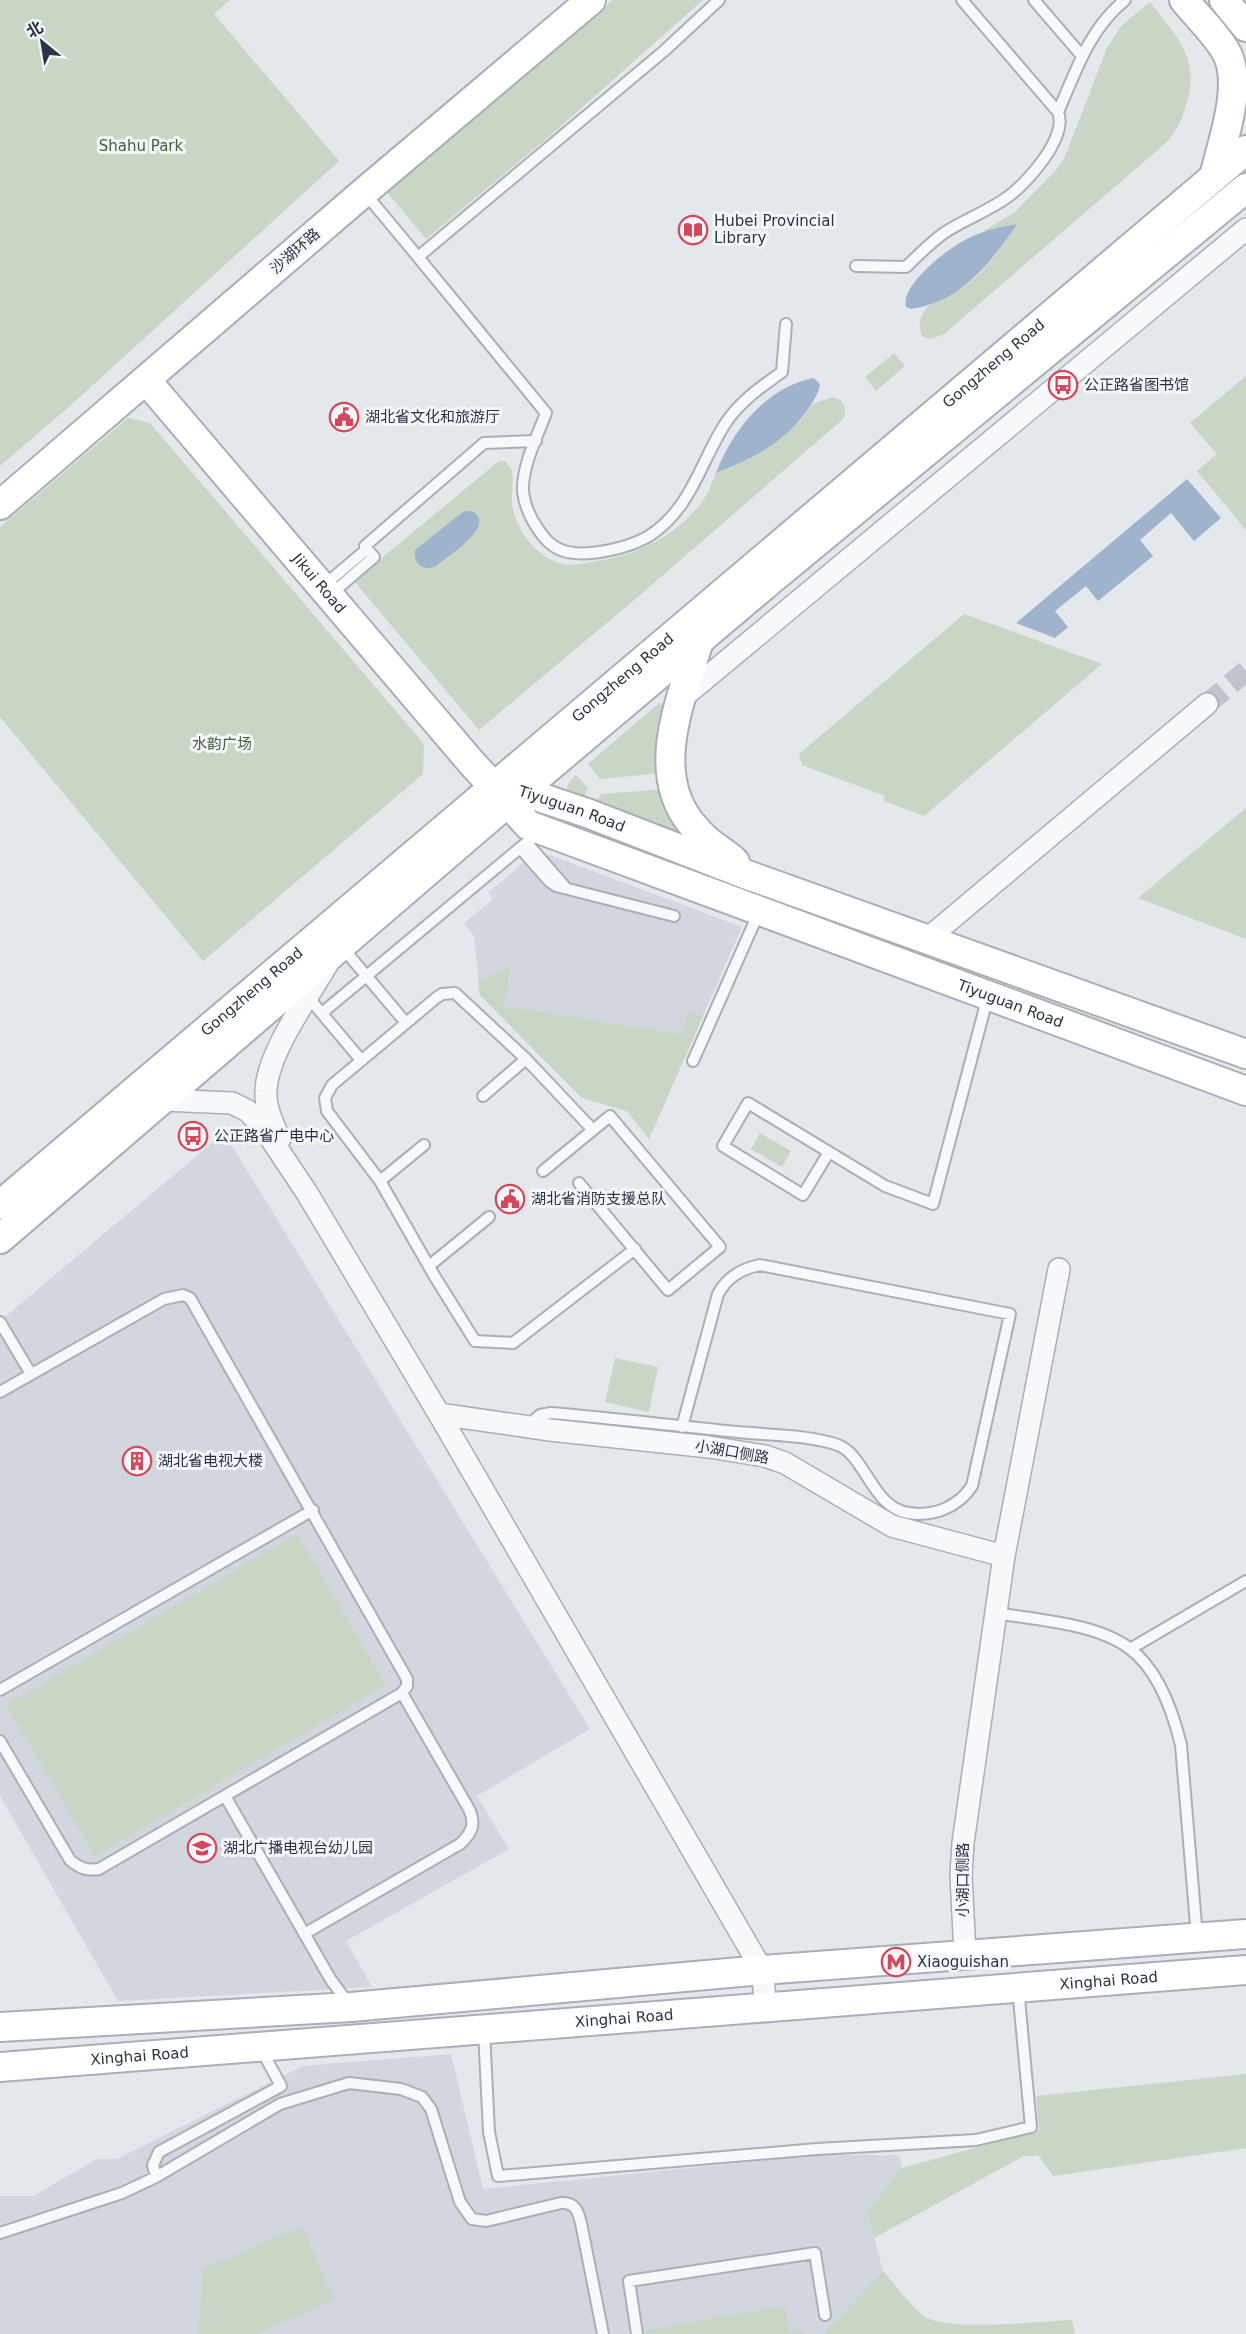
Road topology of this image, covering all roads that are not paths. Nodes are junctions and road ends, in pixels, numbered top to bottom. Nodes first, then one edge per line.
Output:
1 (591, 0) edge
2 (720, 0) edge
3 (962, 0) edge
4 (1034, 0) edge
5 (1125, 0) edge
6 (1184, 0) edge
7 (1197, 0) edge
8 (1224, 0) edge
9 (1246, 27) edge
10 (1082, 56) junction
11 (1246, 57) edge
12 (1058, 112) junction
13 (1246, 150) edge
14 (1214, 177) junction
15 (1246, 188) edge
16 (364, 192) junction
17 (1246, 229) edge
18 (418, 257) junction
19 (856, 266) dead end
20 (786, 324) dead end
21 (146, 380) junction
22 (536, 441) junction
23 (0, 505) edge
24 (326, 591) junction
25 (699, 641) junction
26 (682, 698) junction
27 (1207, 704) tunnel mouth
28 (507, 794) junction
29 (530, 840) junction
30 (746, 875) junction
31 (759, 911) junction
32 (674, 916) dead end
33 (926, 940) junction
34 (338, 950) junction
35 (366, 976) junction
36 (988, 996) junction
37 (315, 1005) junction
38 (406, 1023) junction
39 (1246, 1054) edge
40 (526, 1059) junction
41 (361, 1060) junction
42 (693, 1061) dead end
43 (1246, 1091) edge
44 (483, 1096) dead end
45 (163, 1100) junction
46 (593, 1130) junction
47 (424, 1145) dead end
48 (829, 1152) junction
49 (543, 1171) dead end
50 (380, 1181) junction
51 (579, 1183) dead end
52 (307, 1193) junction
53 (0, 1205) edge
54 (489, 1217) dead end
55 (0, 1239) edge
56 (634, 1249) junction
57 (429, 1266) junction
58 (1059, 1269) dead end
59 (0, 1322) edge
60 (31, 1374) junction
61 (1, 1388) edge
62 (439, 1414) junction
63 (528, 1427) junction
64 (682, 1427) junction
65 (312, 1510) junction
66 (1004, 1556) junction
67 (1246, 1581) edge
68 (996, 1613) junction
69 (1130, 1649) junction
70 (0, 1690) edge
71 (402, 1693) junction
72 (0, 1741) edge
73 (225, 1796) junction
74 (304, 1934) junction
75 (1246, 1934) edge
76 (1197, 1937) junction
77 (965, 1955) junction
78 (762, 1970) junction
79 (1246, 1970) edge
80 (1018, 1988) junction
81 (351, 2007) junction
82 (766, 2007) junction
83 (0, 2027) edge
84 (484, 2029) junction
85 (260, 2046) junction
86 (0, 2067) edge
87 (156, 2177) junction
88 (0, 2233) edge
89 (825, 2315) dead end
90 (603, 2334) edge
91 (637, 2334) edge

1 - 16 main road, 沙湖环路
2 - 18 lane
3 - 12 lane
4 - 10 lane
5 - 10 lane
6 - 14 main road
7 - 11 main road
8 - 9 main road
10 - 12 lane
12 - 19 lane
13 - 14 main road, Gongzheng Road
14 - 28 main road, Gongzheng Road
15 - 25 main road, Gongzheng Road
16 - 18 lane
16 - 21 main road, 沙湖环路
17 - 26 street
18 - 22 lane
20 - 22 lane
21 - 23 main road, 沙湖环路
21 - 24 main road, Jikui Road
22 - 24 lane
24 - 28 main road, Jikui Road
25 - 26 main road
25 - 28 main road, Gongzheng Road
26 - 30 main road
27 - 33 street
28 - 29 main road, Tiyuguan Road
28 - 30 main road, Tiyuguan Road
28 - 34 main road, Gongzheng Road
28 - 53 main road, Gongzheng Road
29 - 31 main road, Tiyuguan Road
29 - 32 lane
29 - 35 lane
30 - 33 main road, Tiyuguan Road
31 - 36 main road, Tiyuguan Road
31 - 42 lane
33 - 39 main road, Tiyuguan Road
34 - 35 lane
34 - 37 street
34 - 45 main road, Gongzheng Road
35 - 37 lane
35 - 38 lane
36 - 43 main road, Tiyuguan Road
36 - 48 lane
37 - 41 lane
37 - 52 street
38 - 40 lane
38 - 41 lane
40 - 44 lane
40 - 46 lane
41 - 50 lane
45 - 52 street
45 - 55 main road, Gongzheng Road
46 - 49 lane
46 - 56 lane
47 - 50 lane
48 - 48 lane
50 - 57 lane
51 - 56 lane
52 - 62 street
54 - 57 lane
56 - 57 lane
58 - 66 street, 小湖口侧路
59 - 60 lane
60 - 61 lane
60 - 65 lane
62 - 63 street, 小湖口侧路
62 - 78 street
63 - 64 lane
63 - 66 street, 小湖口侧路
64 - 64 lane
65 - 70 lane
65 - 71 lane
66 - 68 street, 小湖口侧路
67 - 69 lane
68 - 69 lane
68 - 77 street, 小湖口侧路
69 - 76 lane
71 - 73 lane
71 - 74 lane
72 - 73 lane
73 - 74 lane
74 - 81 lane
75 - 76 main road
76 - 77 main road
77 - 78 main road
78 - 81 main road
78 - 82 street
79 - 80 main road, Xinghai Road
80 - 82 main road, Xinghai Road
80 - 84 lane
81 - 83 main road
82 - 84 main road, Xinghai Road
84 - 85 main road, Xinghai Road
85 - 86 main road, Xinghai Road
85 - 87 lane
87 - 88 lane
87 - 90 lane
89 - 91 lane

